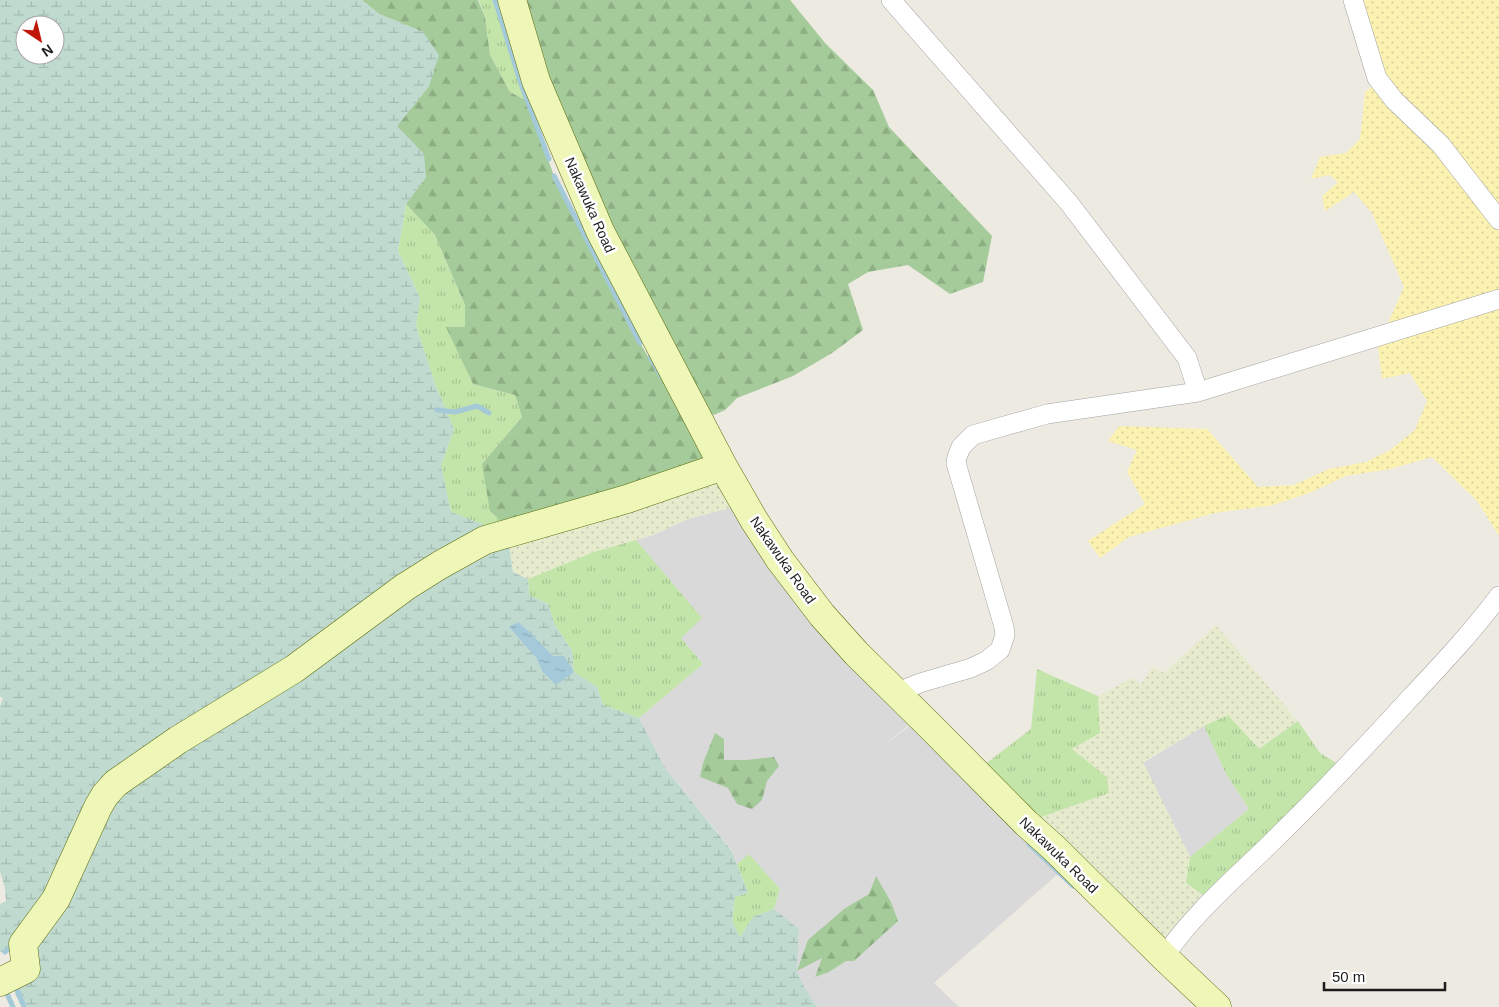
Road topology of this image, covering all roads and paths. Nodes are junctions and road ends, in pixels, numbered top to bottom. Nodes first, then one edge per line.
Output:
1 (512, 0) edge
2 (892, 0) edge
3 (1353, 0) edge
4 (1499, 220) edge
5 (1499, 299) edge
6 (1198, 392) junction
7 (723, 466) junction
8 (1499, 596) edge
9 (896, 693) junction
10 (1164, 957) junction
11 (0, 982) edge
12 (1217, 1007) edge

1 - 7 main road, Nakawuka Road
2 - 6 street
3 - 4 street
5 - 6 street
6 - 9 street
7 - 9 main road, Nakawuka Road
7 - 11 main road
8 - 10 street
9 - 10 main road, Nakawuka Road
10 - 12 main road, Nakawuka Road

